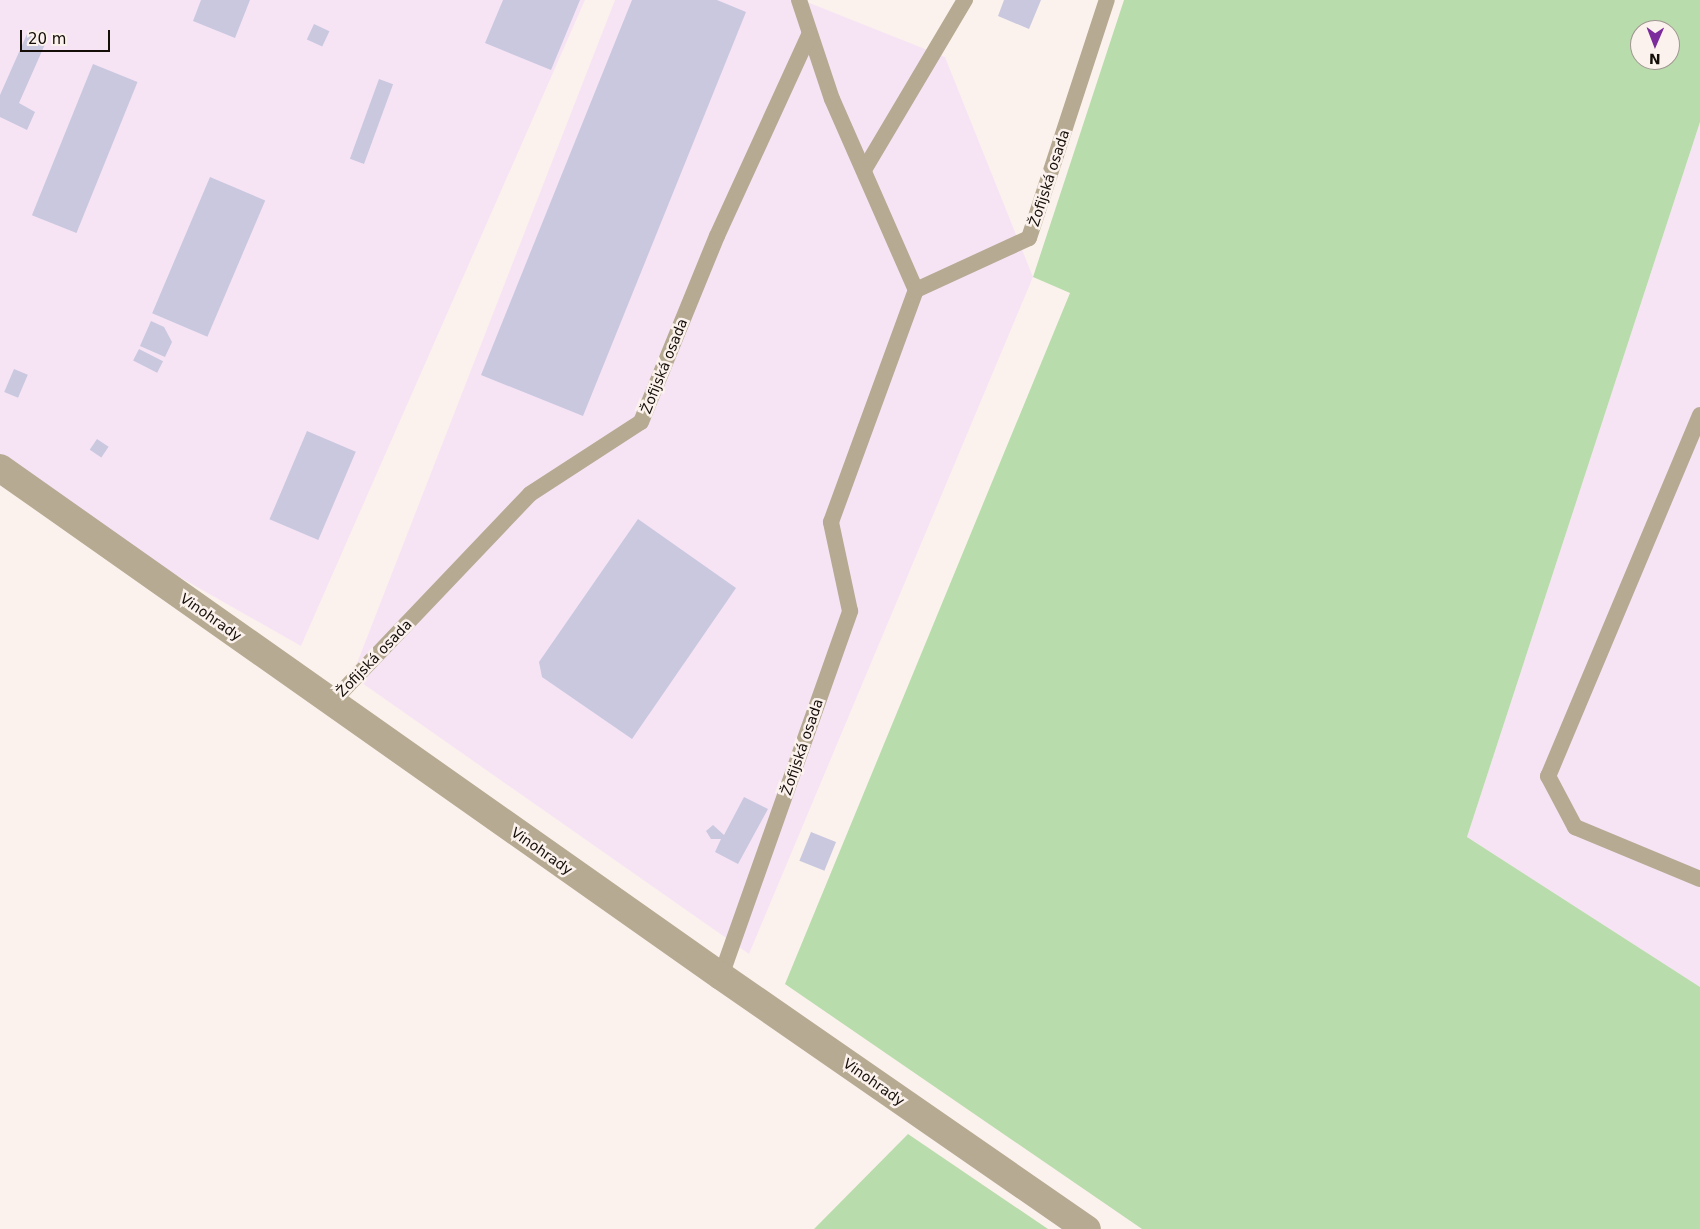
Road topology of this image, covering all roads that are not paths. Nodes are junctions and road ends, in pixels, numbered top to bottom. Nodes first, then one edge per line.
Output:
1 (799, 0) edge
2 (965, 0) edge
3 (1107, 0) edge
4 (809, 35) junction
5 (864, 170) junction
6 (916, 290) junction
7 (1700, 415) edge
8 (0, 468) edge
9 (332, 702) junction
10 (1700, 879) edge
11 (721, 976) junction
12 (1088, 1229) edge

1 - 4 lane
2 - 5 lane
3 - 6 lane, Žofijská osada
4 - 5 lane
4 - 9 lane, Žofijská osada
5 - 6 lane
6 - 11 lane, Žofijská osada
7 - 10 lane
8 - 9 street, Vinohrady
9 - 11 street, Vinohrady
11 - 12 street, Vinohrady

